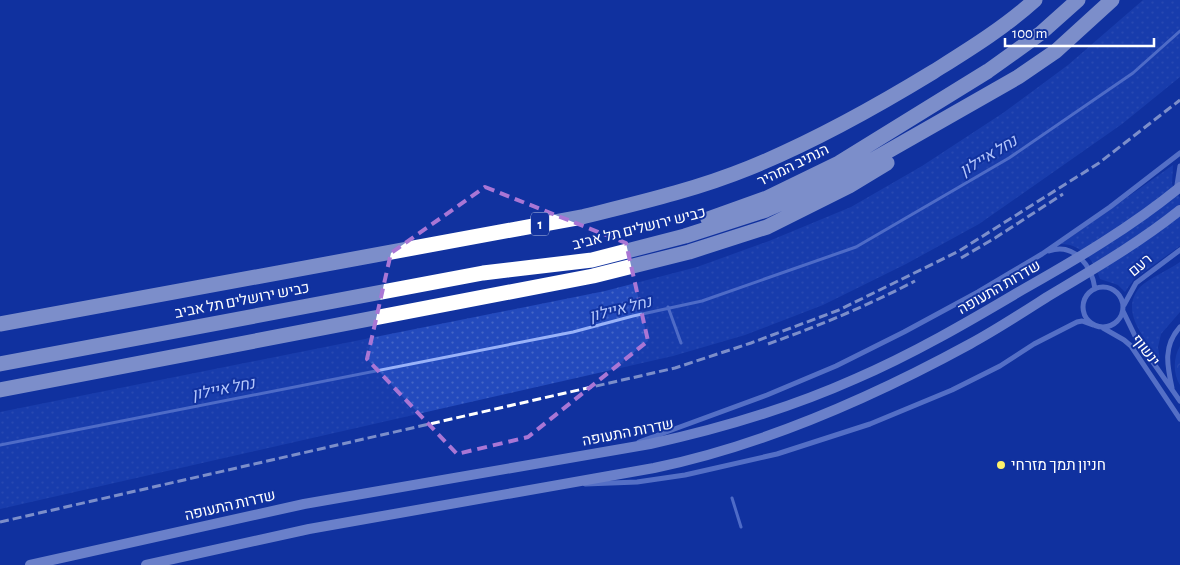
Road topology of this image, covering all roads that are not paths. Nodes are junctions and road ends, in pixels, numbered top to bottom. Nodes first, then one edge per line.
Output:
1 (1035, 0) edge
2 (1078, 0) edge
3 (1112, 0) edge
4 (1018, 77) junction
5 (1180, 153) edge
6 (1180, 166) edge
7 (1180, 188) edge
8 (1180, 210) edge
9 (1180, 250) edge
10 (1042, 254) junction
11 (1180, 254) edge
12 (1165, 260) junction
13 (483, 273) junction
14 (1095, 288) junction
15 (1124, 308) junction
16 (0, 324) edge
17 (1093, 325) junction
18 (1180, 327) edge
19 (1103, 328) junction
20 (0, 364) edge
21 (0, 390) edge
22 (1173, 391) junction
23 (1180, 401) edge
24 (1180, 419) edge
25 (619, 449) junction
26 (560, 486) junction
27 (30, 565) edge
28 (146, 565) edge

1 - 16 highway, כביש ירושלים תל אביב / 1
2 - 13 highway, הנתיב המהיר
3 - 4 highway, כביש ירושלים תל אביב
4 - 13 highway, כביש ירושלים תל אביב
4 - 21 highway
5 - 10 street
6 - 7 street
7 - 25 main road, שדרות התעופה
8 - 26 main road
9 - 12 street, רעם
10 - 14 street
10 - 25 street
11 - 12 street
12 - 15 street, רעם
13 - 20 highway, כביש ירושלים תל אביב
14 - 15 street
14 - 17 street
15 - 19 street
15 - 22 street, ינשוף
17 - 19 street
17 - 26 street
18 - 22 street
19 - 24 street, ינשוף
22 - 23 street, ינשוף
25 - 27 main road, שדרות התעופה
26 - 28 main road

